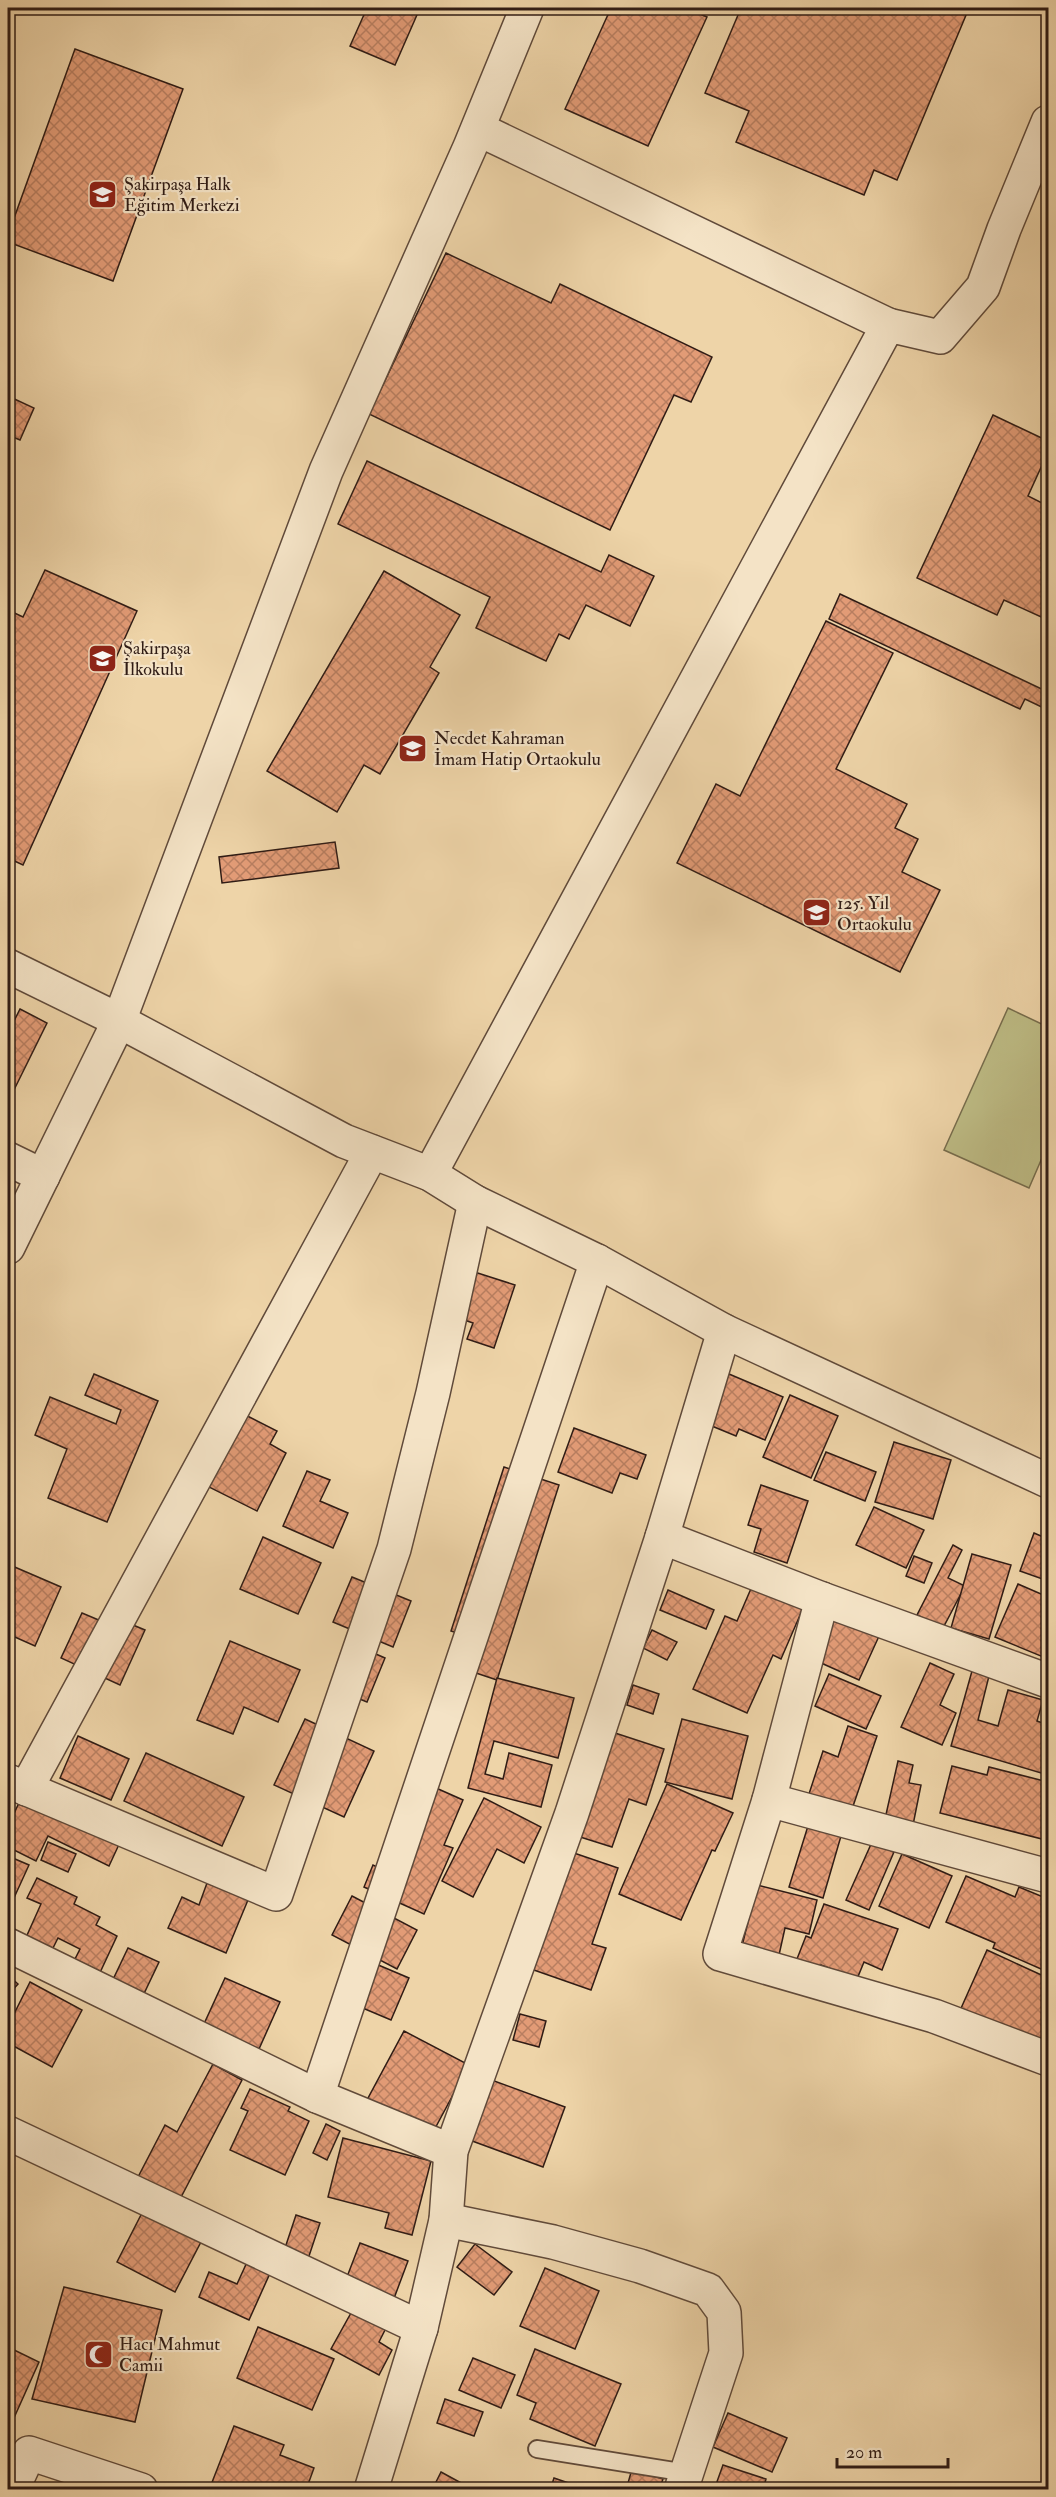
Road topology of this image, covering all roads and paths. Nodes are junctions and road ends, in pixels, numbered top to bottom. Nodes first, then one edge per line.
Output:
1 (527, 8) edge
2 (1048, 122) edge
3 (478, 129) junction
4 (888, 325) junction
5 (8, 966) edge
6 (119, 1021) junction
7 (372, 1152) junction
8 (8, 1159) edge
9 (430, 1174) junction
10 (43, 1176) junction
11 (475, 1202) junction
12 (8, 1247) edge
13 (597, 1261) junction
14 (724, 1331) junction
15 (1048, 1481) edge
16 (662, 1536) junction
17 (822, 1599) junction
18 (1048, 1681) edge
19 (17, 1785) edge
20 (769, 1800) junction
21 (1048, 1876) edge
22 (8, 1945) edge
23 (1048, 2059) edge
24 (317, 2096) junction
25 (8, 2133) edge
26 (451, 2151) junction
27 (446, 2220) junction
28 (421, 2328) junction
29 (537, 2449) dead end
30 (684, 2481) edge
31 (12, 2490) edge
32 (141, 2490) edge
33 (371, 2490) edge

1 - 3 street
2 - 4 street
3 - 4 street
3 - 6 street
4 - 9 street
5 - 6 street
6 - 7 street
6 - 10 street
7 - 9 street
7 - 19 street
8 - 10 street
9 - 11 street
10 - 12 street
11 - 13 street
11 - 19 street
13 - 14 street
13 - 24 street
14 - 15 street
14 - 16 street
16 - 17 street
16 - 26 street
17 - 18 street
17 - 20 street
20 - 21 street
20 - 23 street
22 - 24 street
24 - 26 street
25 - 28 street
26 - 27 street
27 - 28 street
27 - 30 street
28 - 33 street
29 - 30 lane
31 - 32 street

